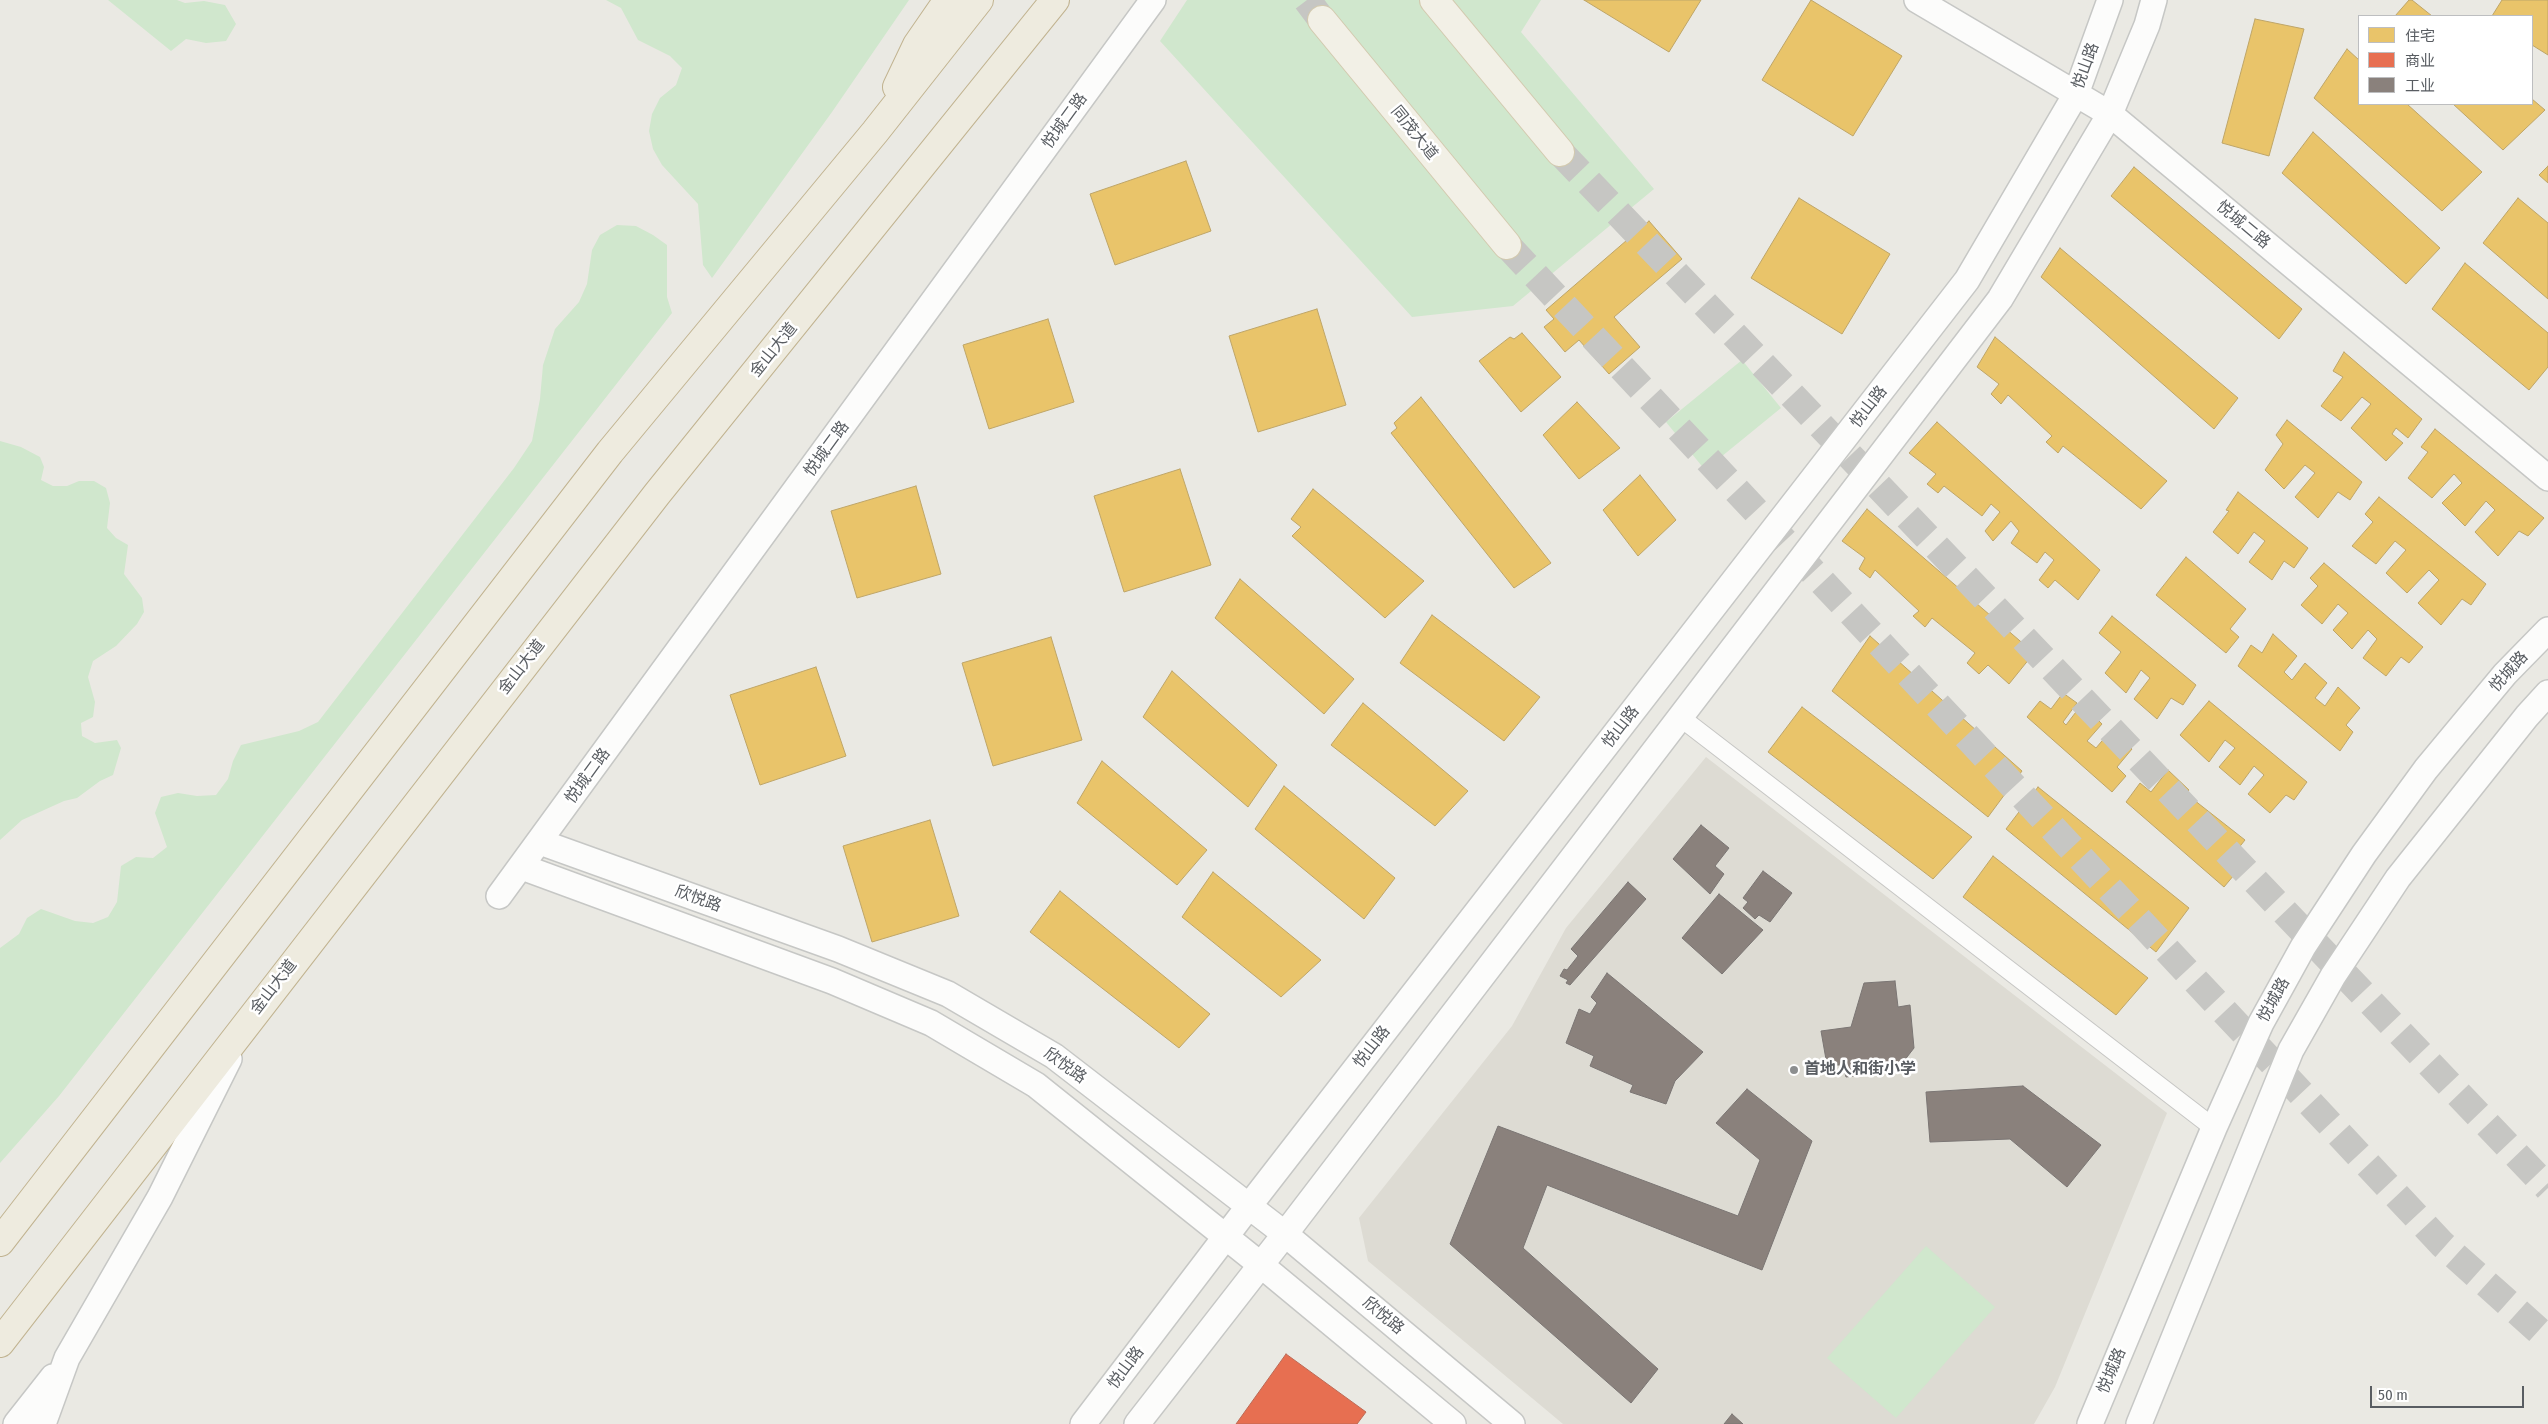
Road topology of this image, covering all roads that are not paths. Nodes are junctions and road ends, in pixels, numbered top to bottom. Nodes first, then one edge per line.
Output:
1 (948, 0) edge
2 (979, 0) edge
3 (1055, 0) edge
4 (1153, 0) edge
5 (1434, 0) edge
6 (1917, 0) edge
7 (2110, 0) edge
8 (2154, 0) edge
9 (1322, 20) tunnel mouth
10 (2076, 94) junction
11 (2110, 114) junction
12 (875, 132) junction
13 (1560, 152) tunnel mouth
14 (1507, 245) tunnel mouth
15 (2548, 478) edge
16 (2548, 630) edge
17 (2548, 693) edge
18 (1680, 717) junction
19 (540, 842) junction
20 (522, 867) junction
21 (499, 896) dead end
22 (247, 1022) junction
23 (2214, 1128) junction
24 (50, 1177) junction
25 (1249, 1206) junction
26 (0, 1226) edge
27 (1285, 1234) junction
28 (1226, 1236) junction
29 (0, 1242) edge
30 (1261, 1264) junction
31 (0, 1343) edge
32 (67, 1358) junction
33 (16, 1424) edge
34 (43, 1424) edge
35 (1083, 1424) edge
36 (1137, 1424) edge
37 (1453, 1424) edge
38 (1512, 1424) edge
39 (2090, 1424) edge
40 (2139, 1424) edge

1 - 12 highway
2 - 12 highway
3 - 22 highway, 金山大道
4 - 19 main road, 悦城二路
5 - 13 main road
6 - 10 main road, 悦城二路
7 - 10 main road, 悦山路
8 - 11 main road
9 - 14 main road, 同茂大道
10 - 11 main road, 悦城二路
10 - 25 main road, 悦山路
11 - 15 main road, 悦城二路
11 - 18 main road
12 - 24 highway
16 - 23 main road, 悦城路
17 - 40 main road
18 - 23 street
18 - 27 main road
19 - 20 main road, 悦城二路
19 - 25 main road, 欣悦路
20 - 21 main road, 悦城二路
20 - 28 main road, 欣悦路
22 - 31 highway, 金山大道
22 - 32 main road
23 - 39 main road, 悦城路
24 - 26 main road
24 - 29 highway
25 - 27 main road, 欣悦路
25 - 28 main road, 悦山路
27 - 30 main road
27 - 38 main road, 欣悦路
28 - 30 main road, 欣悦路
28 - 35 main road, 悦山路
30 - 36 main road
30 - 37 main road, 欣悦路
32 - 33 main road
32 - 34 main road

